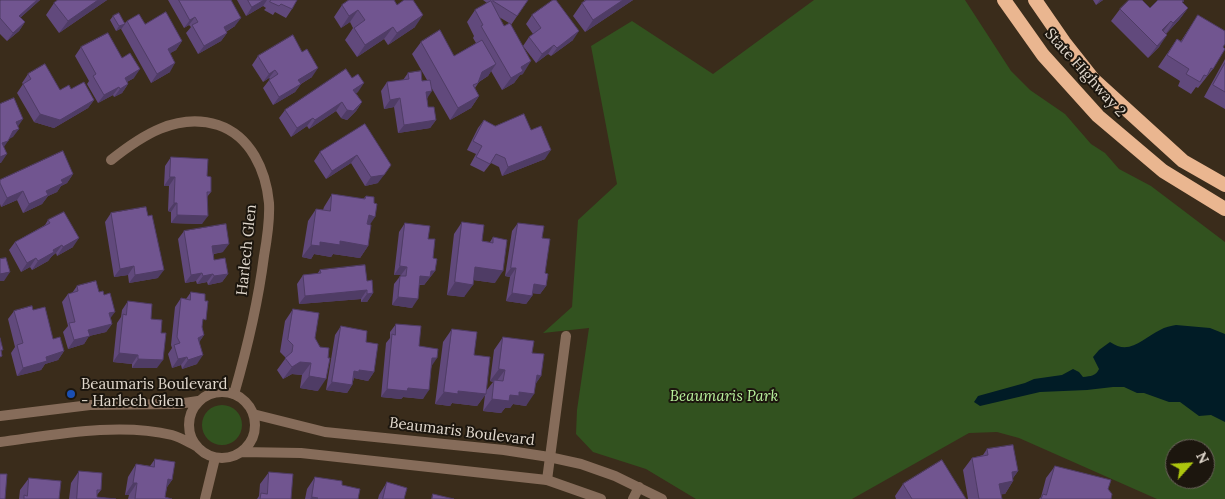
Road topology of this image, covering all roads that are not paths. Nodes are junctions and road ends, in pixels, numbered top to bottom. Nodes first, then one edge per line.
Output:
1 (1004, 0) edge
2 (1035, 0) edge
3 (111, 160) dead end
4 (1225, 185) edge
5 (1225, 210) edge
6 (566, 336) dead end
7 (234, 394) junction
8 (198, 401) junction
9 (253, 414) junction
10 (0, 416) edge
11 (0, 442) edge
12 (196, 446) junction
13 (241, 452) junction
14 (549, 457) junction
15 (215, 458) junction
16 (547, 480) junction
17 (639, 487) junction
18 (205, 499) edge
19 (601, 499) edge
20 (633, 499) edge
21 (662, 499) edge

1 - 5 highway, State Highway 2
2 - 4 highway, State Highway 2
3 - 7 street, Harlech Glen
6 - 14 street
7 - 8 street
7 - 9 street
8 - 10 street
8 - 12 street
9 - 13 street
9 - 14 street, Beaumaris Boulevard
11 - 12 street
12 - 15 street
13 - 15 street
13 - 16 street
14 - 16 street
14 - 17 street, Beaumaris Boulevard
15 - 18 street
16 - 19 street
17 - 20 street
17 - 21 street, Beaumaris Boulevard

